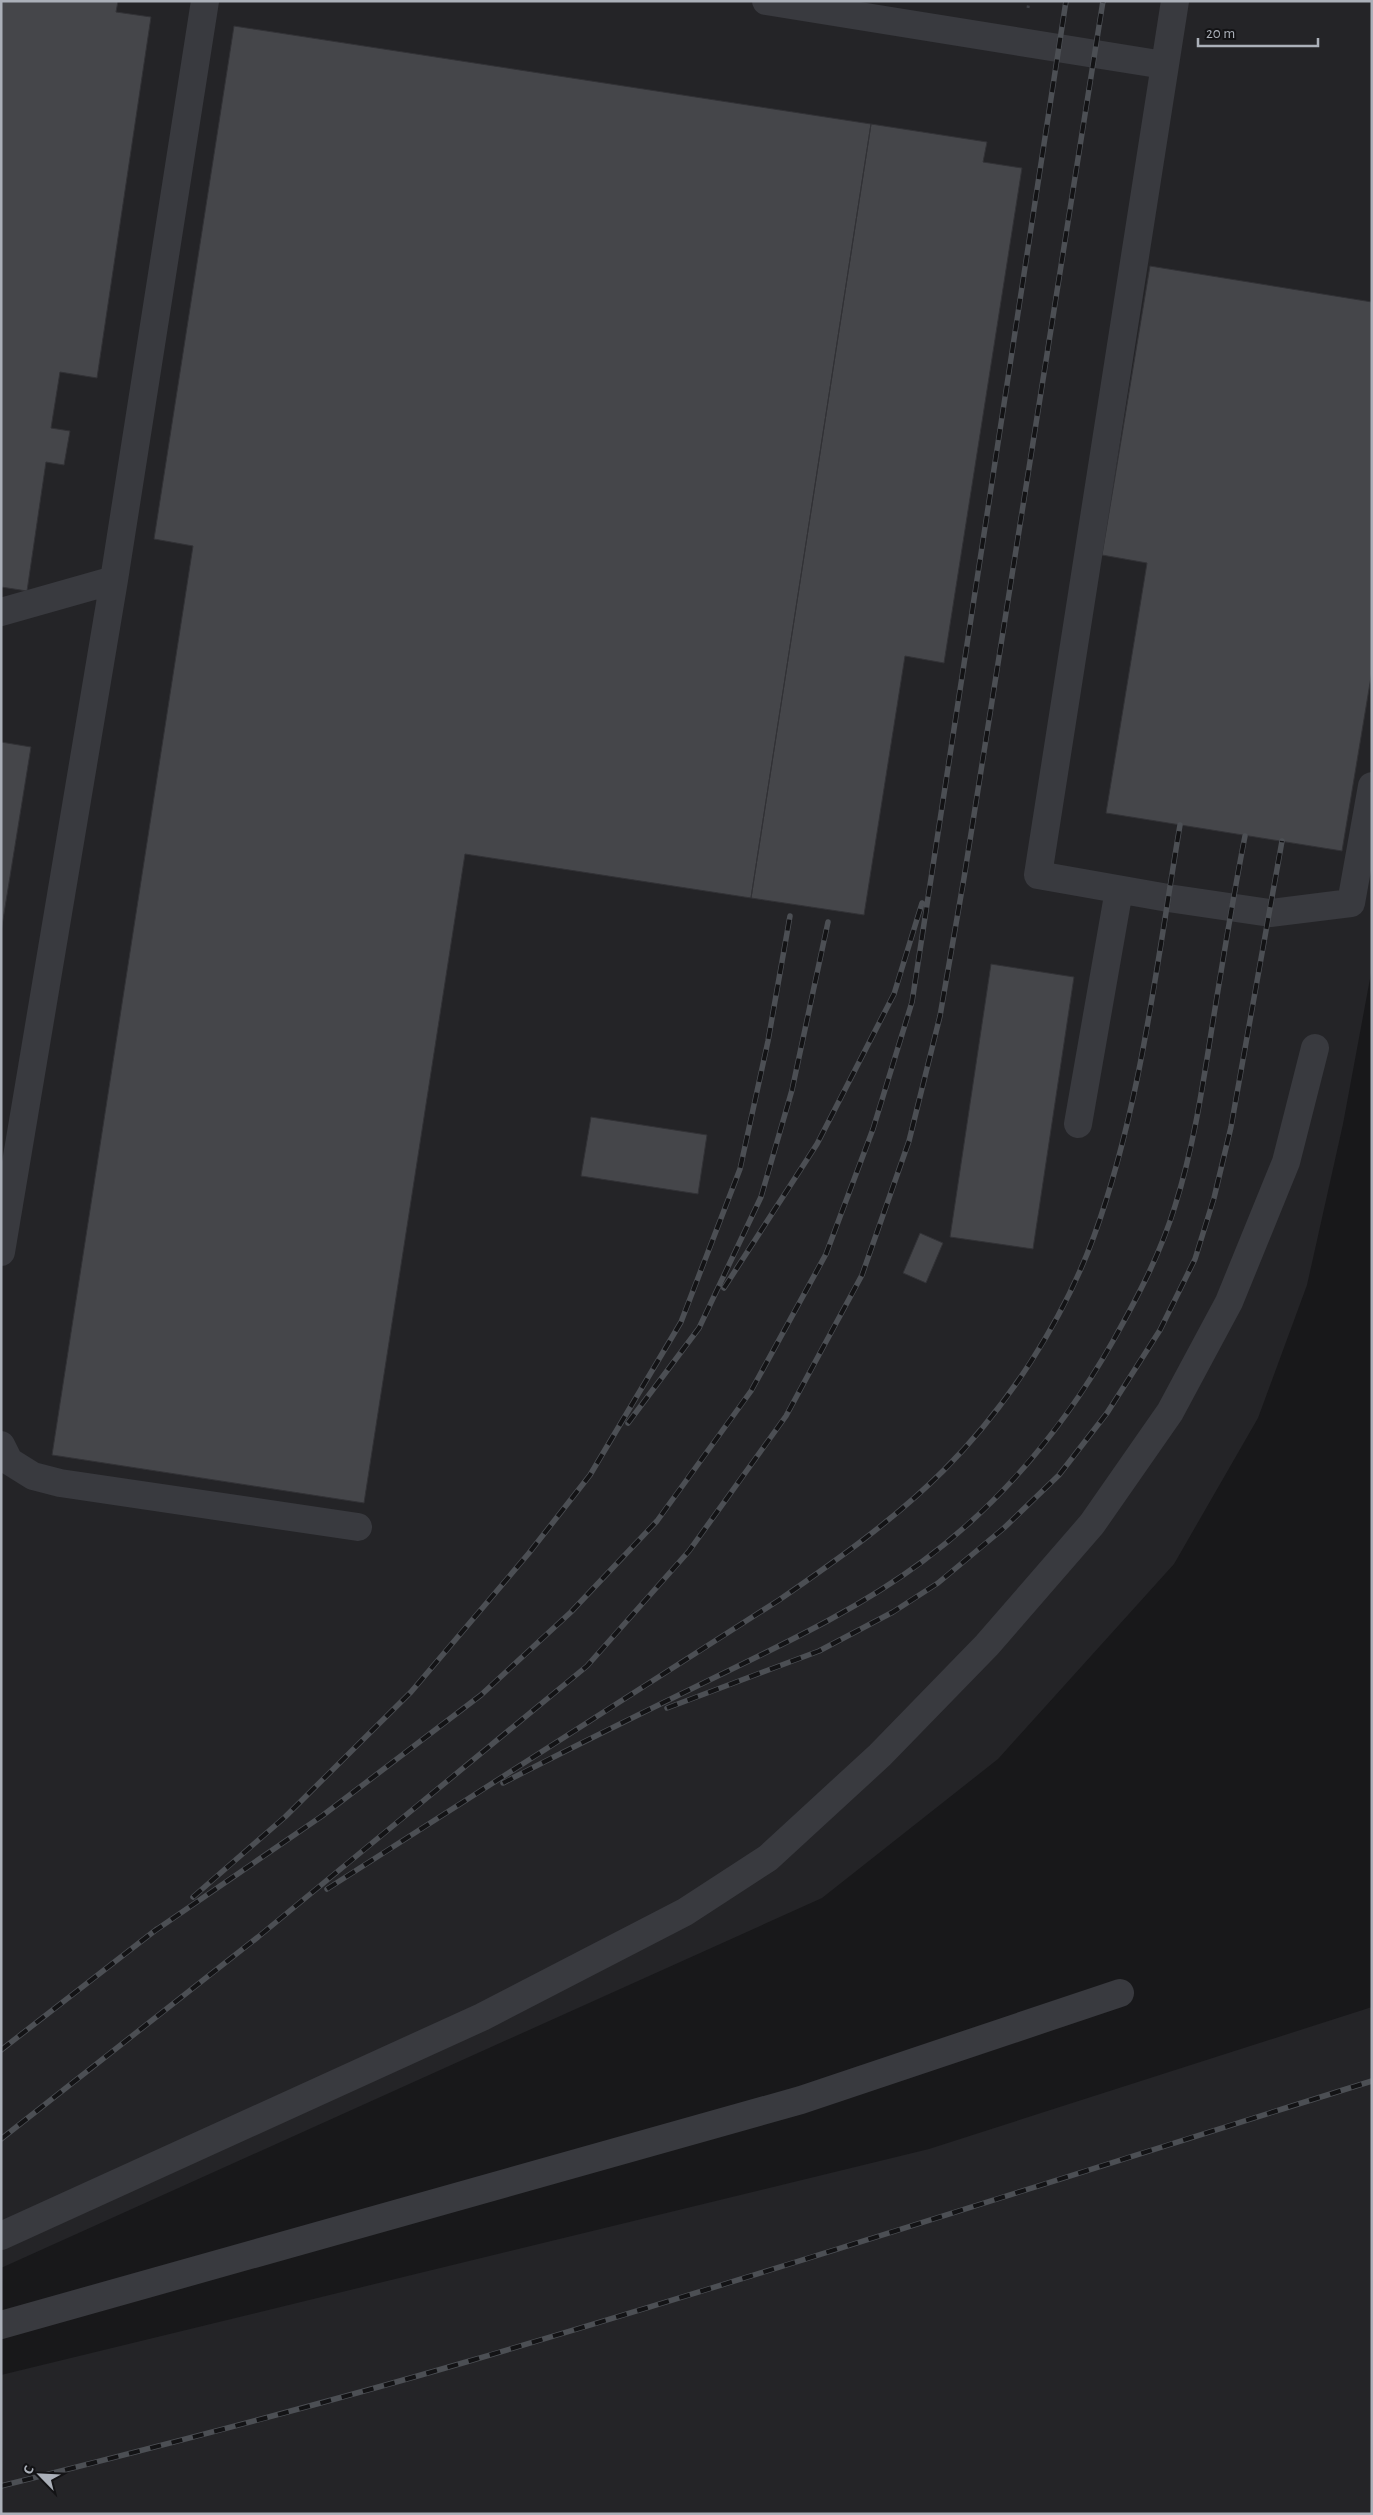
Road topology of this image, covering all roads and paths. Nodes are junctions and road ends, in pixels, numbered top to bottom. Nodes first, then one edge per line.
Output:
1 (205, 1) edge
2 (766, 1) edge
3 (1175, 1) edge
4 (1164, 65) junction
5 (114, 580) junction
6 (1, 612) edge
7 (1372, 786) edge
8 (1119, 890) junction
9 (1315, 1048) dead end
10 (1078, 1124) dead end
11 (1, 1252) edge
12 (1, 1445) edge
13 (358, 1527) dead end
14 (1120, 1993) dead end
15 (1, 2236) edge
16 (1, 2325) edge

1 - 5 lane
2 - 4 lane
3 - 4 lane
4 - 8 lane
5 - 6 lane
5 - 11 lane
7 - 8 lane
8 - 10 lane
9 - 15 lane
12 - 13 lane
14 - 16 lane

